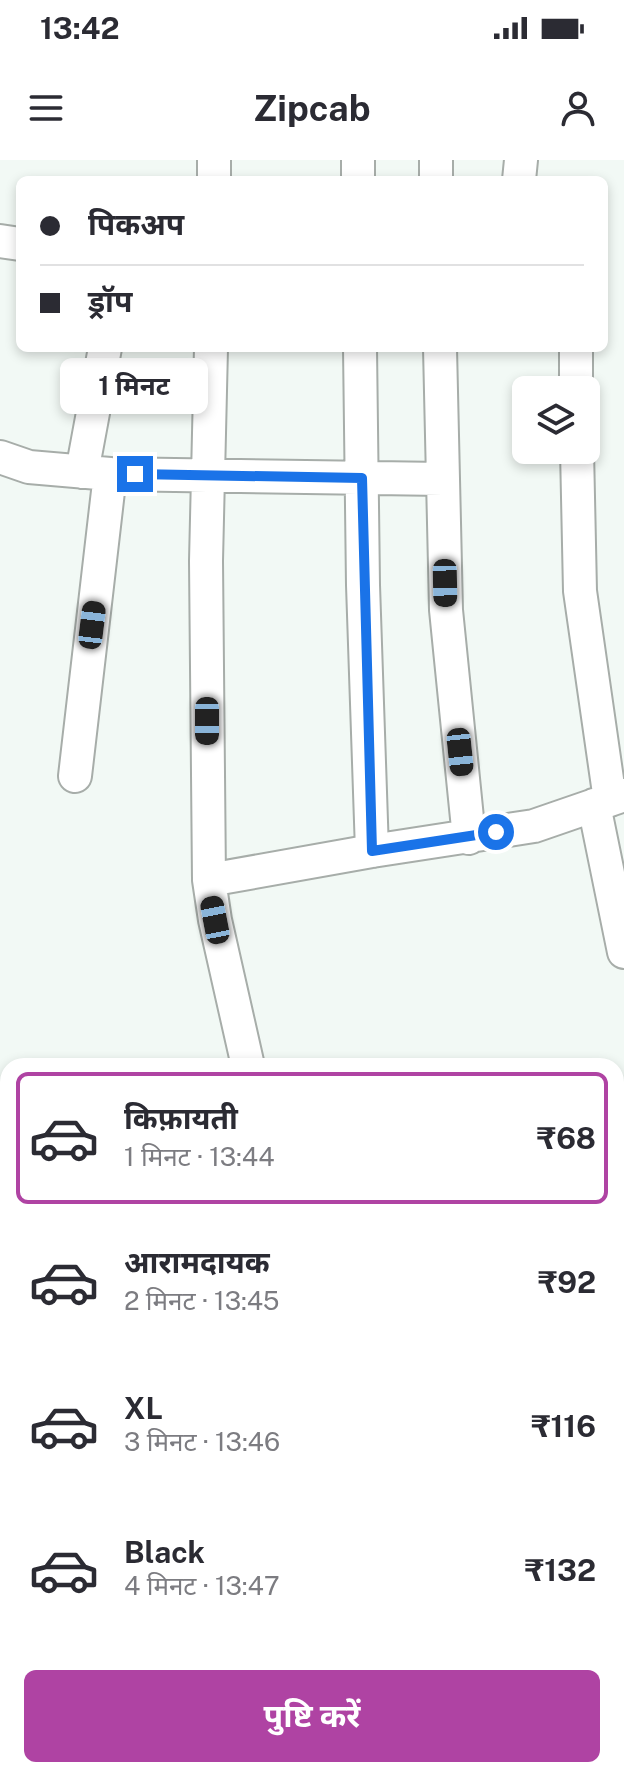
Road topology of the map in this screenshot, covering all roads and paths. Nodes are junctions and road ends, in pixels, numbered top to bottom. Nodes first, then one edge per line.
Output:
1 (105, 352) edge
2 (211, 352) edge
3 (360, 352) edge
4 (440, 352) edge
5 (576, 352) edge
6 (576, 376) edge
7 (0, 457) edge
8 (577, 464) edge
9 (96, 473) junction
10 (210, 475) junction
11 (362, 478) junction
12 (443, 479) junction
13 (75, 776) dead end
14 (609, 800) edge
15 (469, 838) junction
16 (372, 851) junction
17 (209, 880) junction
18 (624, 952) edge
19 (246, 1058) edge

1 - 9 street
2 - 10 street
3 - 11 street
4 - 12 street
5 - 6 street
7 - 9 street
8 - 14 street
9 - 10 street
9 - 13 street
10 - 11 street
10 - 17 street
11 - 12 street
11 - 16 street
12 - 15 street
14 - 15 street
14 - 18 street
15 - 16 street
16 - 17 street
17 - 19 street

